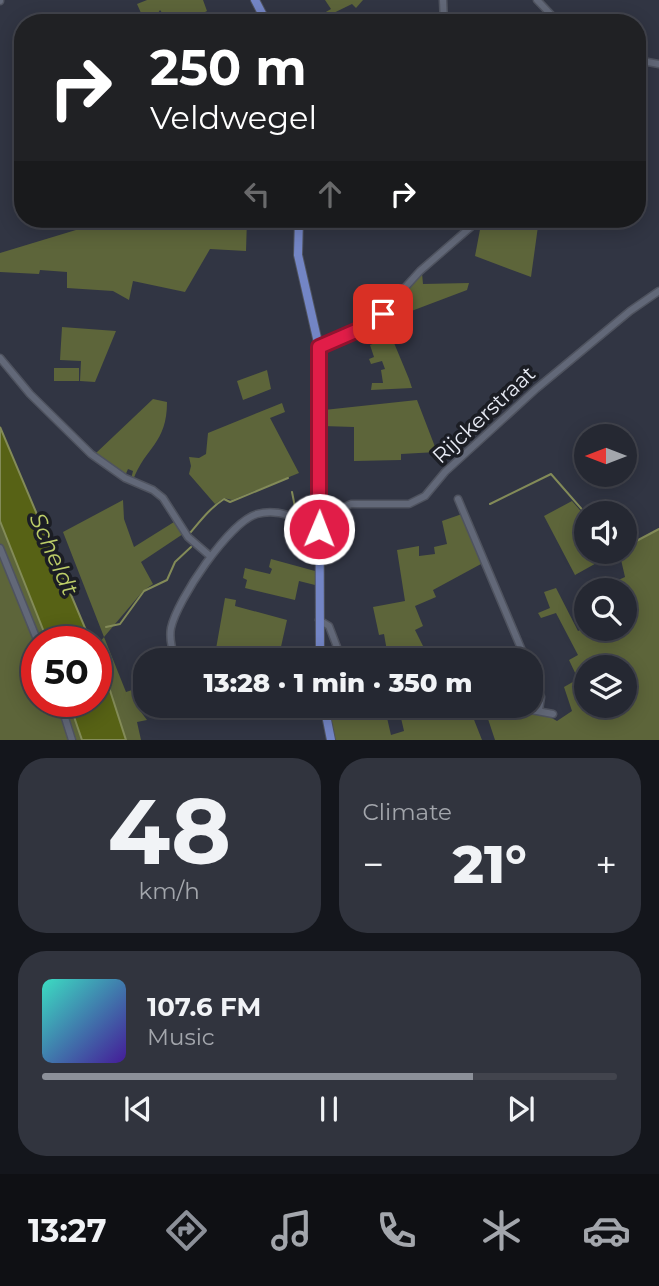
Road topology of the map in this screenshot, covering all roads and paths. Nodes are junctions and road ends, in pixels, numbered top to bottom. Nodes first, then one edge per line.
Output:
1 (537, 0) edge
2 (550, 14) edge
3 (299, 228) edge
4 (470, 228) edge
5 (659, 291) edge
6 (319, 347) junction
7 (0, 358) edge
8 (458, 499) dead end
9 (319, 527) junction
10 (0, 548) edge
11 (210, 556) junction
12 (319, 620) junction
13 (32, 626) edge
14 (172, 648) edge
15 (320, 648) edge
16 (337, 648) edge
17 (521, 648) edge
18 (543, 711) edge
19 (552, 714) dead end
20 (65, 717) edge
21 (327, 718) edge
22 (72, 740) edge
23 (331, 740) edge

1 - 2 street
3 - 6 main road
4 - 6 street
5 - 9 street, Rijckerstraat
6 - 9 main road
7 - 11 street
8 - 17 street
9 - 11 street
9 - 12 main road
10 - 13 street
11 - 14 street
12 - 15 main road
12 - 16 street
18 - 19 street
20 - 22 street
21 - 23 main road

